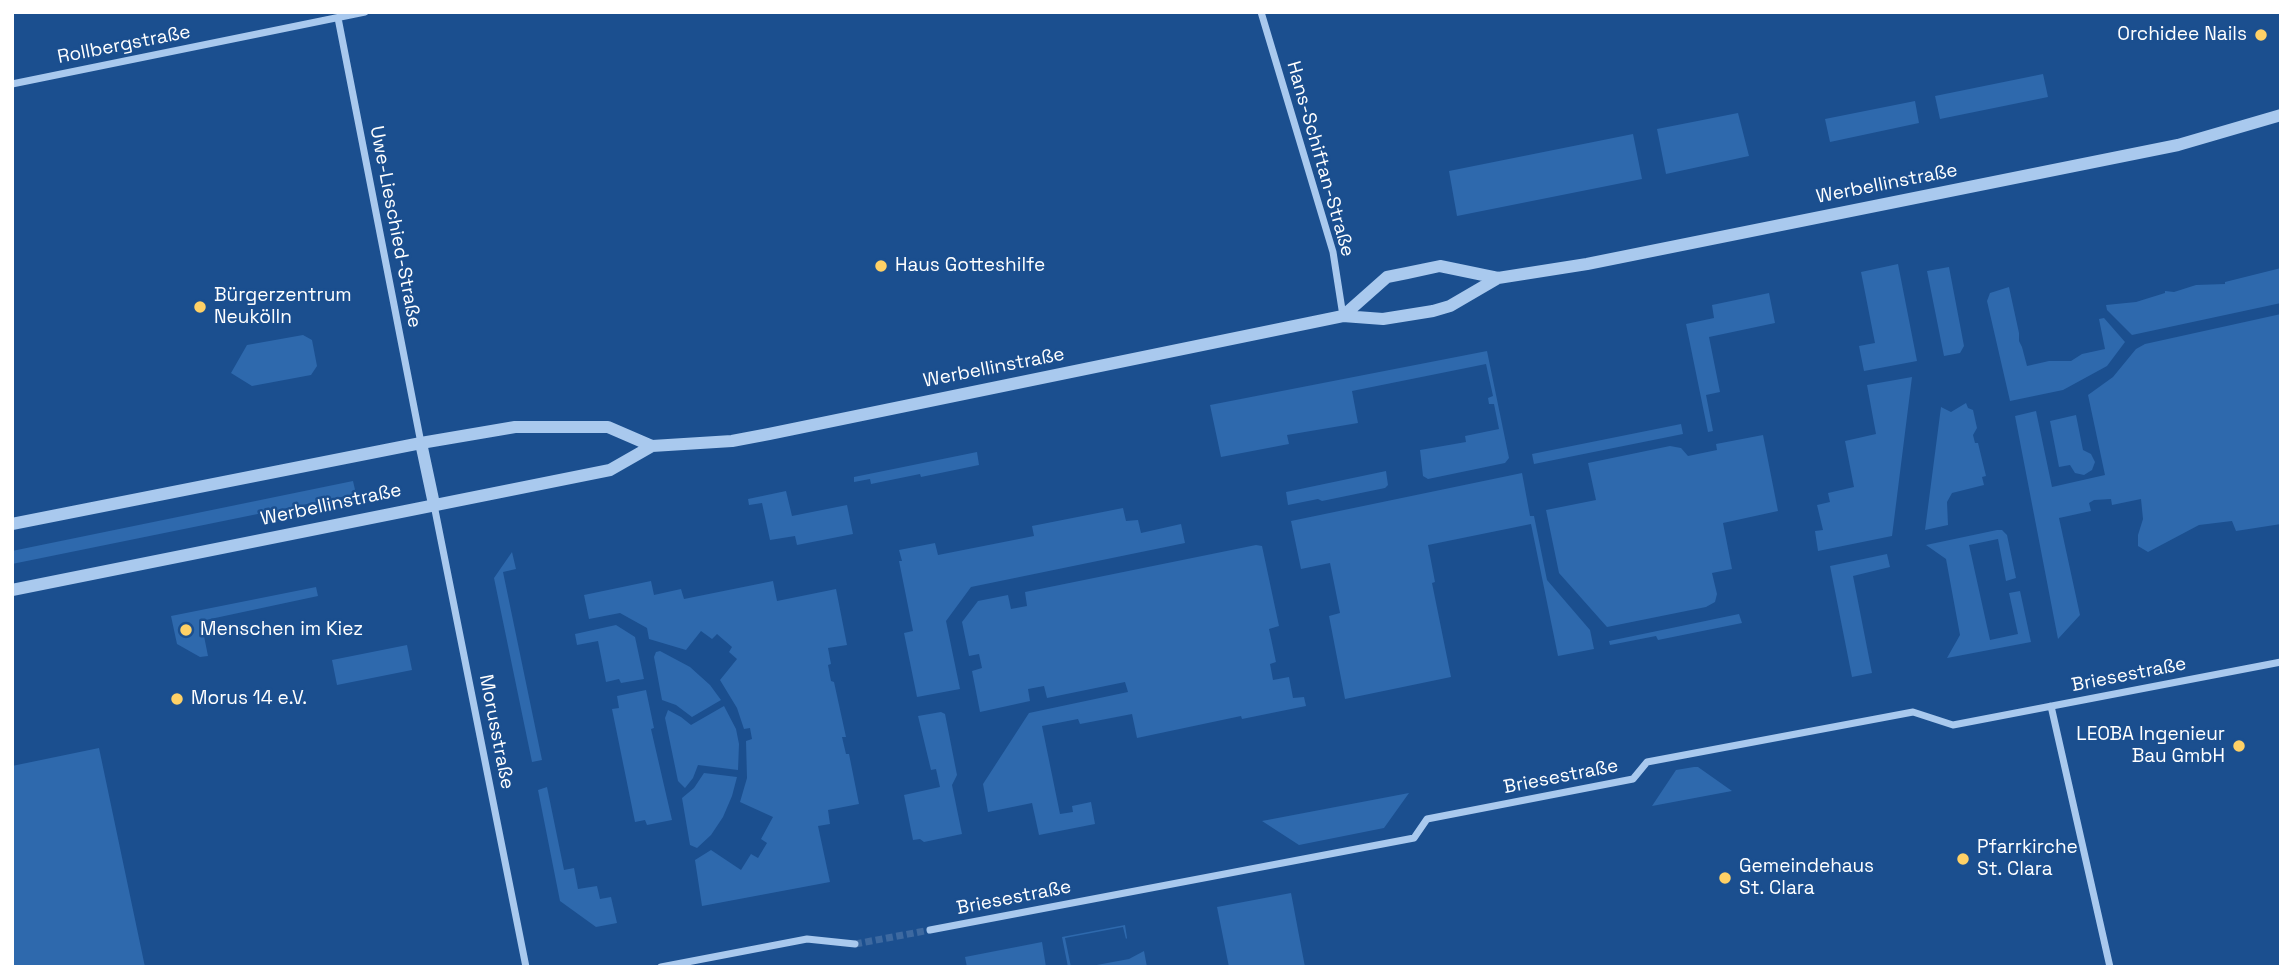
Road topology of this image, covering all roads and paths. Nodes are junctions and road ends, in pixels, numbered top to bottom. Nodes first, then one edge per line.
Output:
1 (365, 12) edge
2 (1261, 12) edge
3 (338, 18) junction
4 (12, 84) edge
5 (2281, 115) edge
6 (1498, 278) junction
7 (1343, 316) junction
8 (421, 443) junction
9 (652, 446) junction
10 (434, 504) junction
11 (12, 524) edge
12 (12, 590) edge
13 (2281, 662) edge
14 (2051, 706) junction
15 (930, 930) tunnel mouth
16 (855, 944) tunnel mouth
17 (526, 967) edge
18 (661, 967) edge
19 (2110, 967) edge

1 - 3 street, Rollbergstraße
2 - 7 street, Hans-Schiftan-Straße
3 - 4 street, Rollbergstraße
3 - 8 street, Uwe-Lieschied-Straße
5 - 6 street, Werbellinstraße
6 - 7 street, Werbellinstraße
6 - 7 street, Werbellinstraße
7 - 9 street, Werbellinstraße
8 - 9 street, Werbellinstraße
8 - 10 street
8 - 11 street, Werbellinstraße
9 - 10 street, Werbellinstraße
10 - 12 street, Werbellinstraße
10 - 17 street, Morusstraße
13 - 14 street, Briesestraße
14 - 15 street, Briesestraße
14 - 19 street
16 - 18 street

